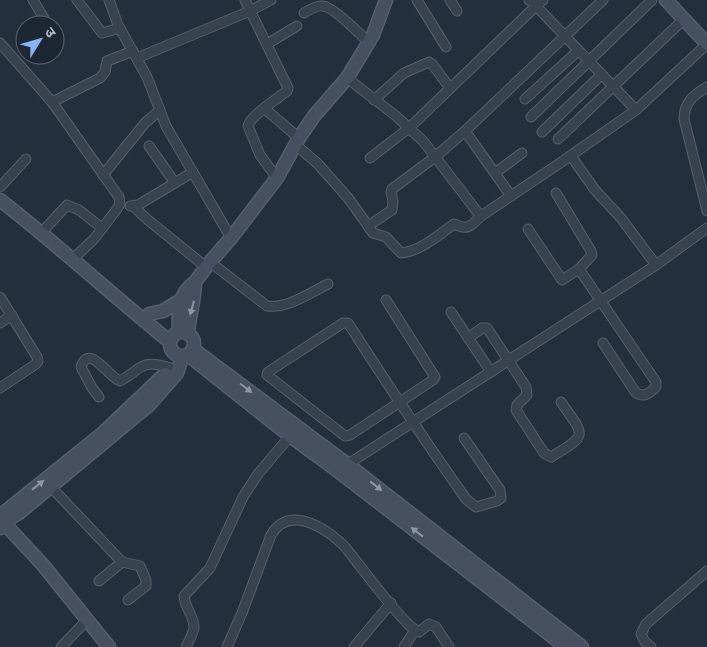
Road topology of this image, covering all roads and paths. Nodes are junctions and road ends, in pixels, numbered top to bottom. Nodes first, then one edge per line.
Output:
1 (34, 0) edge
2 (77, 0) edge
3 (109, 0) edge
4 (246, 0) edge
5 (271, 0) edge
6 (386, 0) edge
7 (417, 0) edge
8 (450, 0) edge
9 (603, 0) edge
10 (652, 0) edge
11 (666, 0) edge
12 (676, 0) edge
13 (536, 2) edge
14 (324, 3) edge
15 (250, 11) junction
16 (458, 11) dead end
17 (304, 13) dead end
18 (42, 15) edge
19 (684, 19) junction
20 (297, 26) dead end
21 (120, 28) junction
22 (707, 33) edge
23 (565, 37) junction
24 (0, 43) edge
25 (267, 44) junction
26 (369, 44) junction
27 (707, 44) edge
28 (446, 47) dead end
29 (578, 51) junction
30 (135, 54) junction
31 (589, 62) junction
32 (601, 75) junction
33 (347, 78) junction
34 (707, 87) edge
35 (450, 88) junction
36 (614, 88) junction
37 (525, 99) dead end
38 (374, 100) junction
39 (52, 102) junction
40 (265, 108) junction
41 (160, 110) junction
42 (636, 110) junction
43 (531, 117) dead end
44 (408, 128) junction
45 (465, 131) junction
46 (542, 132) dead end
47 (558, 139) dead end
48 (298, 141) junction
49 (149, 146) dead end
50 (522, 153) dead end
51 (571, 156) junction
52 (436, 157) junction
53 (370, 158) dead end
54 (26, 159) dead end
55 (193, 172) junction
56 (495, 173) junction
57 (103, 175) junction
58 (277, 178) junction
59 (174, 183) junction
60 (0, 186) edge
61 (556, 193) dead end
62 (511, 196) junction
63 (0, 200) edge
64 (120, 204) junction
65 (133, 206) junction
66 (707, 212) edge
67 (481, 216) junction
68 (368, 226) junction
69 (102, 228) junction
70 (707, 228) edge
71 (528, 229) dead end
72 (42, 232) junction
73 (231, 238) junction
74 (73, 259) junction
75 (208, 264) junction
76 (656, 264) junction
77 (579, 270) junction
78 (97, 279) junction
79 (195, 282) junction
80 (328, 284) dead end
81 (0, 297) edge
82 (181, 300) junction
83 (386, 300) dead end
84 (600, 301) junction
85 (451, 312) dead end
86 (10, 313) junction
87 (149, 314) junction
88 (0, 316) edge
89 (0, 323) edge
90 (178, 335) junction
91 (468, 338) junction
92 (602, 343) dead end
93 (185, 354) junction
94 (509, 360) junction
95 (170, 368) junction
96 (491, 372) junction
97 (0, 388) edge
98 (99, 396) dead end
99 (399, 402) junction
100 (561, 402) dead end
101 (412, 423) junction
102 (290, 436) junction
103 (464, 438) dead end
104 (343, 467) junction
105 (52, 488) junction
106 (1, 522) edge
107 (122, 562) junction
108 (707, 571) edge
109 (99, 581) dead end
110 (128, 600) dead end
111 (390, 603) junction
112 (87, 620) junction
113 (415, 630) junction
114 (61, 647) edge
115 (108, 647) edge
116 (186, 647) edge
117 (227, 647) edge
118 (354, 647) edge
119 (404, 647) edge
120 (450, 647) edge
121 (566, 647) edge
122 (582, 647) edge
123 (651, 647) edge

1 - 18 street
2 - 21 street
3 - 21 street
4 - 15 street
5 - 15 street
6 - 26 main road
7 - 28 street
8 - 16 street
9 - 23 street
10 - 31 street
11 - 19 main road
12 - 22 main road
13 - 23 street
13 - 35 street
14 - 17 street
14 - 26 street
15 - 25 street
15 - 30 street
19 - 27 main road
19 - 36 street
20 - 25 street
21 - 30 street
23 - 29 street
23 - 45 street
24 - 39 street
25 - 40 street
26 - 33 main road
27 - 42 street
29 - 31 street
29 - 37 street
30 - 39 street
30 - 41 street
31 - 32 street
31 - 43 street
32 - 36 street
32 - 46 street
33 - 38 street
33 - 48 main road
34 - 66 street
35 - 38 street
35 - 44 street
36 - 42 street
36 - 47 street
38 - 44 street
39 - 57 street
40 - 48 street
40 - 58 street
41 - 55 street
41 - 57 street
42 - 51 street
44 - 52 street
44 - 53 street
45 - 52 street
45 - 56 street
48 - 58 main road
48 - 68 street
49 - 59 street
50 - 56 street
51 - 62 street
51 - 76 street
52 - 67 street
52 - 68 street
54 - 60 street
55 - 59 street
55 - 73 street
56 - 62 street
57 - 64 street
58 - 73 main road
59 - 65 street
61 - 77 street
62 - 67 street
63 - 72 main road
64 - 65 street
64 - 69 street
65 - 75 street
67 - 68 street
69 - 72 street
69 - 74 street
70 - 76 street
71 - 77 street
72 - 74 main road
73 - 75 main road
74 - 78 main road
75 - 79 main road
75 - 80 street
76 - 84 street
77 - 84 street
78 - 87 main road
78 - 90 main road
79 - 82 main road
79 -> 90 main road
81 - 86 street
82 - 87 main road
82 - 90 main road
83 - 99 street
84 - 92 street
84 - 94 street
85 - 91 street
86 - 88 street
86 - 89 street
86 - 97 street
87 - 90 main road
90 - 93 main road
90 - 93 main road
91 - 94 street
91 - 96 street
93 - 95 main road
93 - 102 main road
93 -> 104 main road
93 - 105 main road
94 - 96 street
94 - 100 street
95 - 98 street
106 -> 95 main road
96 - 101 street
99 - 99 street
99 - 101 street
101 - 103 street
101 - 104 street
102 - 104 main road
102 - 116 street
121 -> 104 main road
104 -> 122 main road
105 - 106 main road
105 - 107 street
106 - 112 main road
107 - 109 street
107 - 110 street
108 - 123 street
111 - 113 street
111 - 117 street
111 - 118 street
112 - 114 street
112 - 115 main road
113 - 119 street
113 - 120 street

